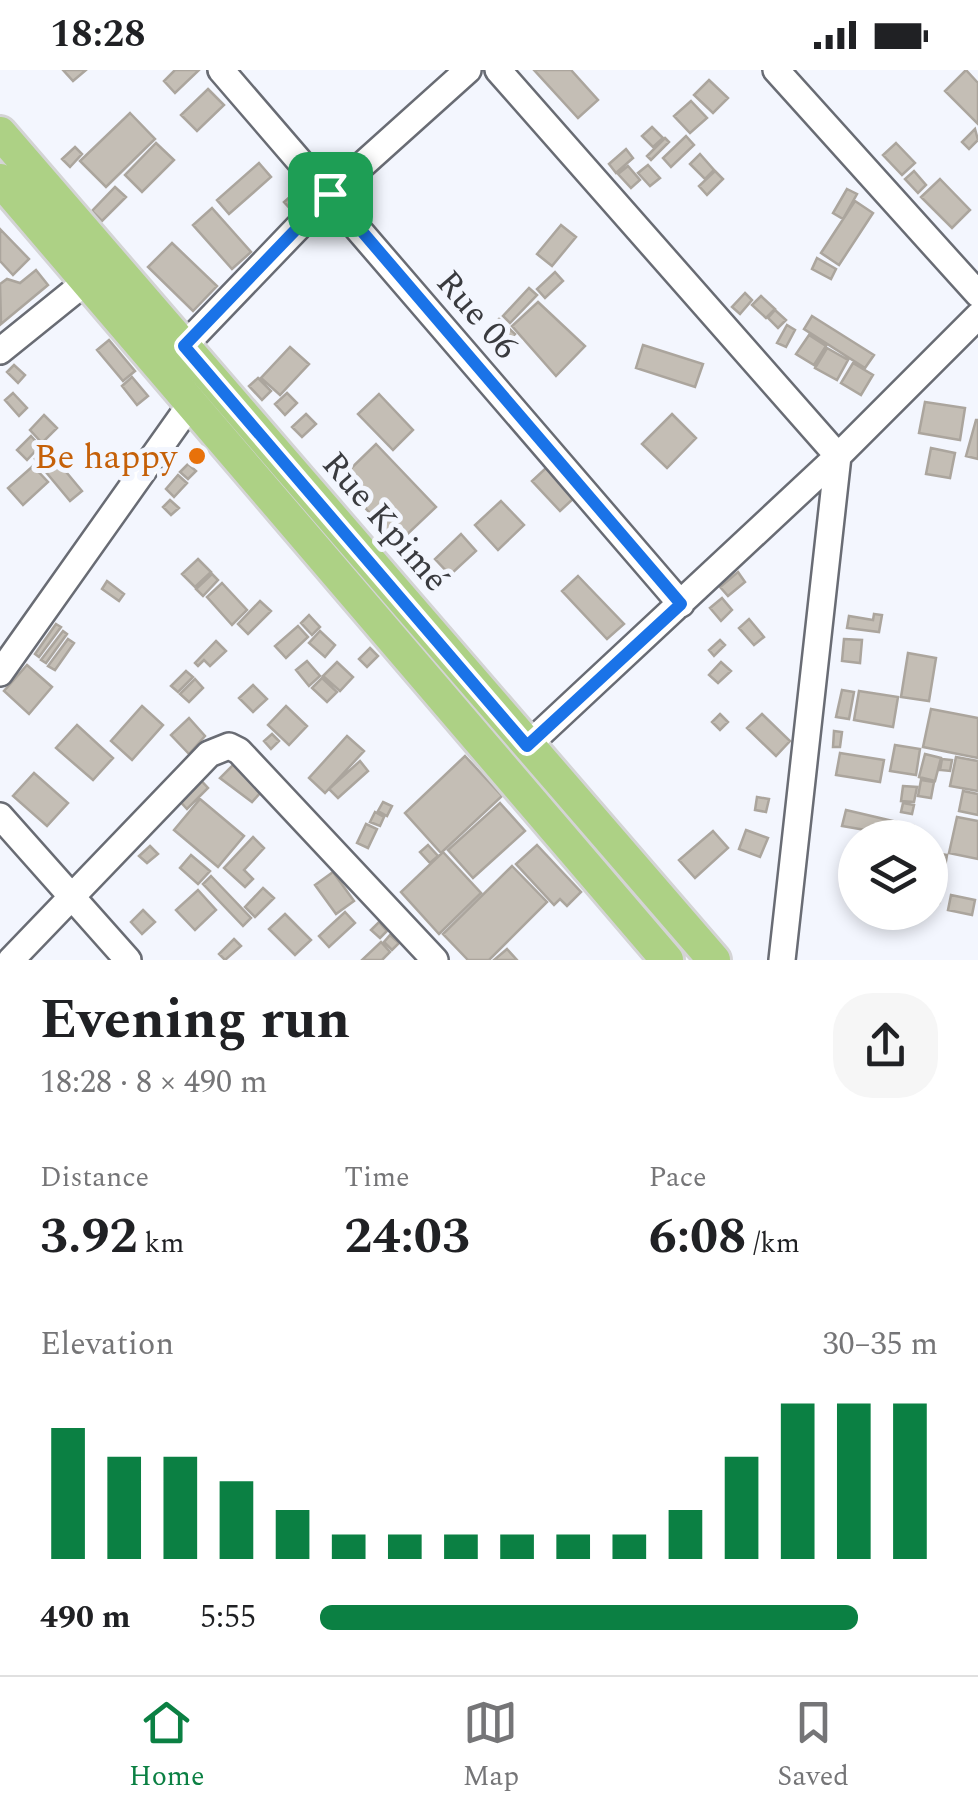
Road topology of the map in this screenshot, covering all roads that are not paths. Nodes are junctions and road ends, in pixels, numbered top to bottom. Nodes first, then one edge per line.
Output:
1 (222, 70) edge
2 (468, 70) edge
3 (498, 70) edge
4 (776, 70) edge
5 (0, 133) edge
6 (0, 180) edge
7 (330, 194) junction
8 (88, 280) junction
9 (978, 294) edge
10 (978, 316) edge
11 (184, 346) junction
12 (0, 351) edge
13 (192, 402) junction
14 (838, 456) junction
15 (681, 604) junction
16 (0, 673) edge
17 (527, 746) junction
18 (0, 816) edge
19 (72, 900) junction
20 (11, 960) edge
21 (128, 960) edge
22 (435, 960) edge
23 (667, 960) edge
24 (714, 960) edge
25 (782, 960) edge

1 - 7 street, Rue 06
2 - 7 street
3 - 14 street
4 - 9 street
5 - 11 main road, Rue Kpimé
6 - 8 main road, Rue Kpimé
7 - 11 street
7 - 15 street, Rue 06
8 - 12 street
8 - 13 main road, Rue Kpimé
10 - 14 street
11 - 17 main road, Rue Kpimé
13 - 16 street
13 - 23 main road, Rue Kpimé
14 - 15 street
14 - 25 street
15 - 17 street
17 - 24 main road, Rue Kpimé
18 - 19 street
19 - 20 street
19 - 21 street
19 - 22 street

